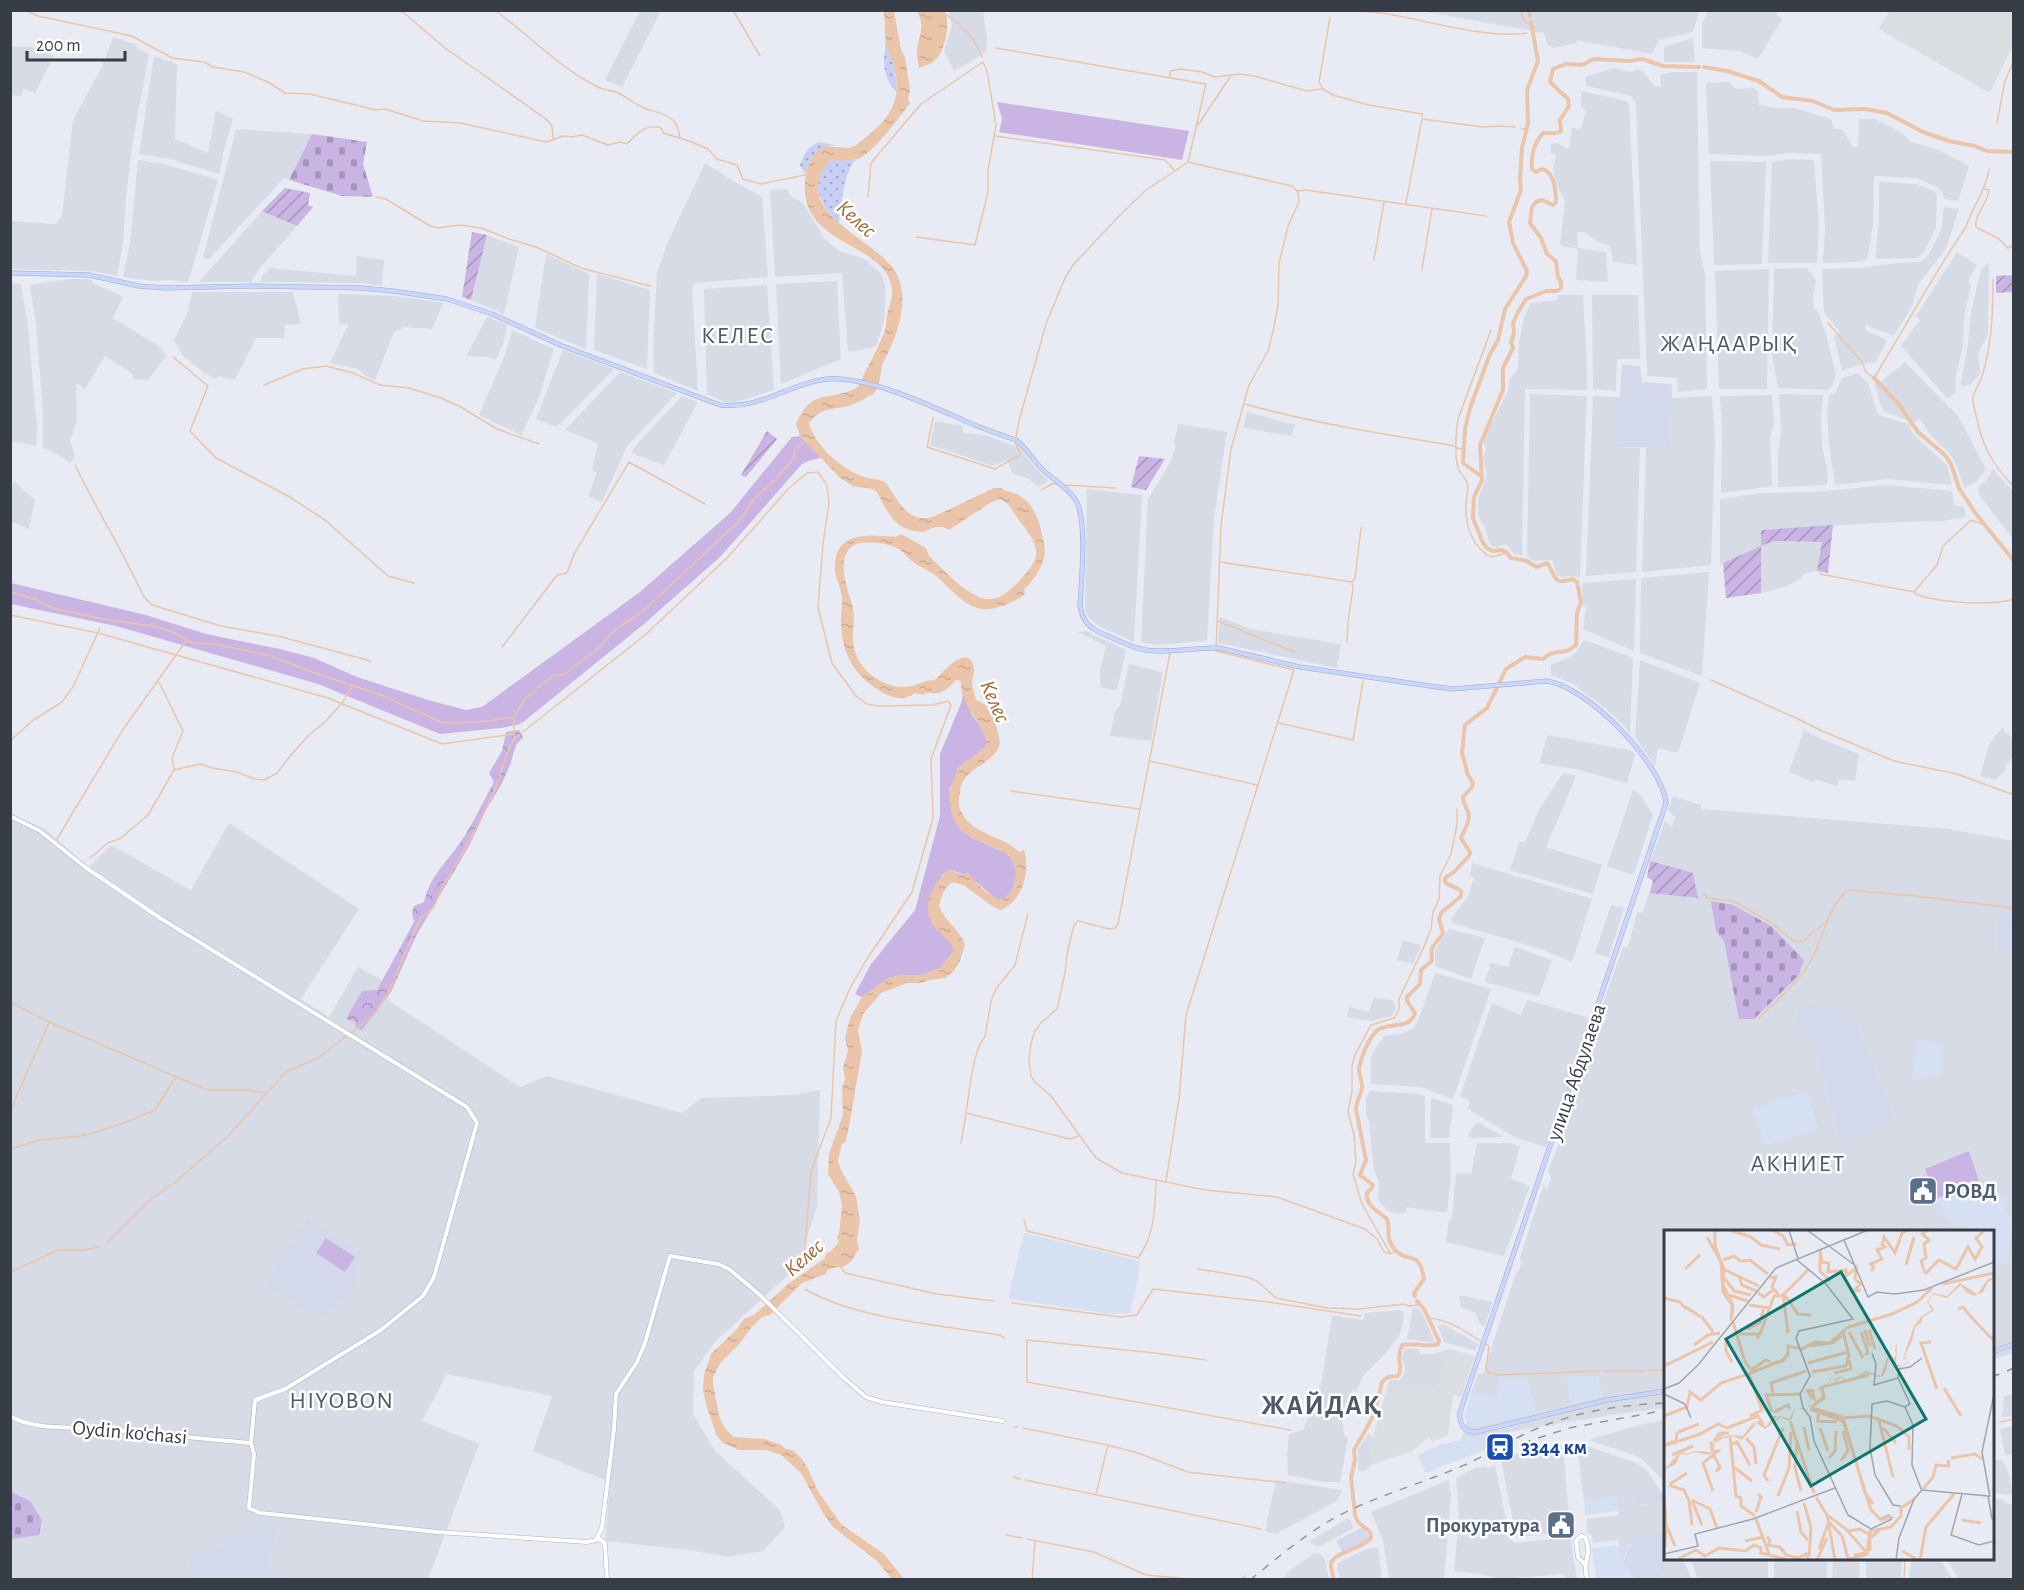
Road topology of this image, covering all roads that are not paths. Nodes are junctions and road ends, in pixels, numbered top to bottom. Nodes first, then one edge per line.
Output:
1 (10, 273) edge
2 (10, 816) edge
3 (2013, 1344) edge
4 (1994, 1351) edge
5 (1664, 1391) edge
6 (10, 1416) edge
7 (1003, 1421) dead end
8 (251, 1443) junction
9 (598, 1538) junction
10 (1589, 1555) junction
11 (1578, 1557) junction
12 (1585, 1565) junction
13 (607, 1580) edge
14 (1587, 1580) edge

1 - 5 main road, улица Абдулаева
2 - 8 street
3 - 4 main road
6 - 8 street, Oydin ko‘chasi
7 - 9 street
8 - 9 street
9 - 13 street
10 - 11 street
10 - 11 street
10 - 12 street
11 - 12 street
12 - 14 street

